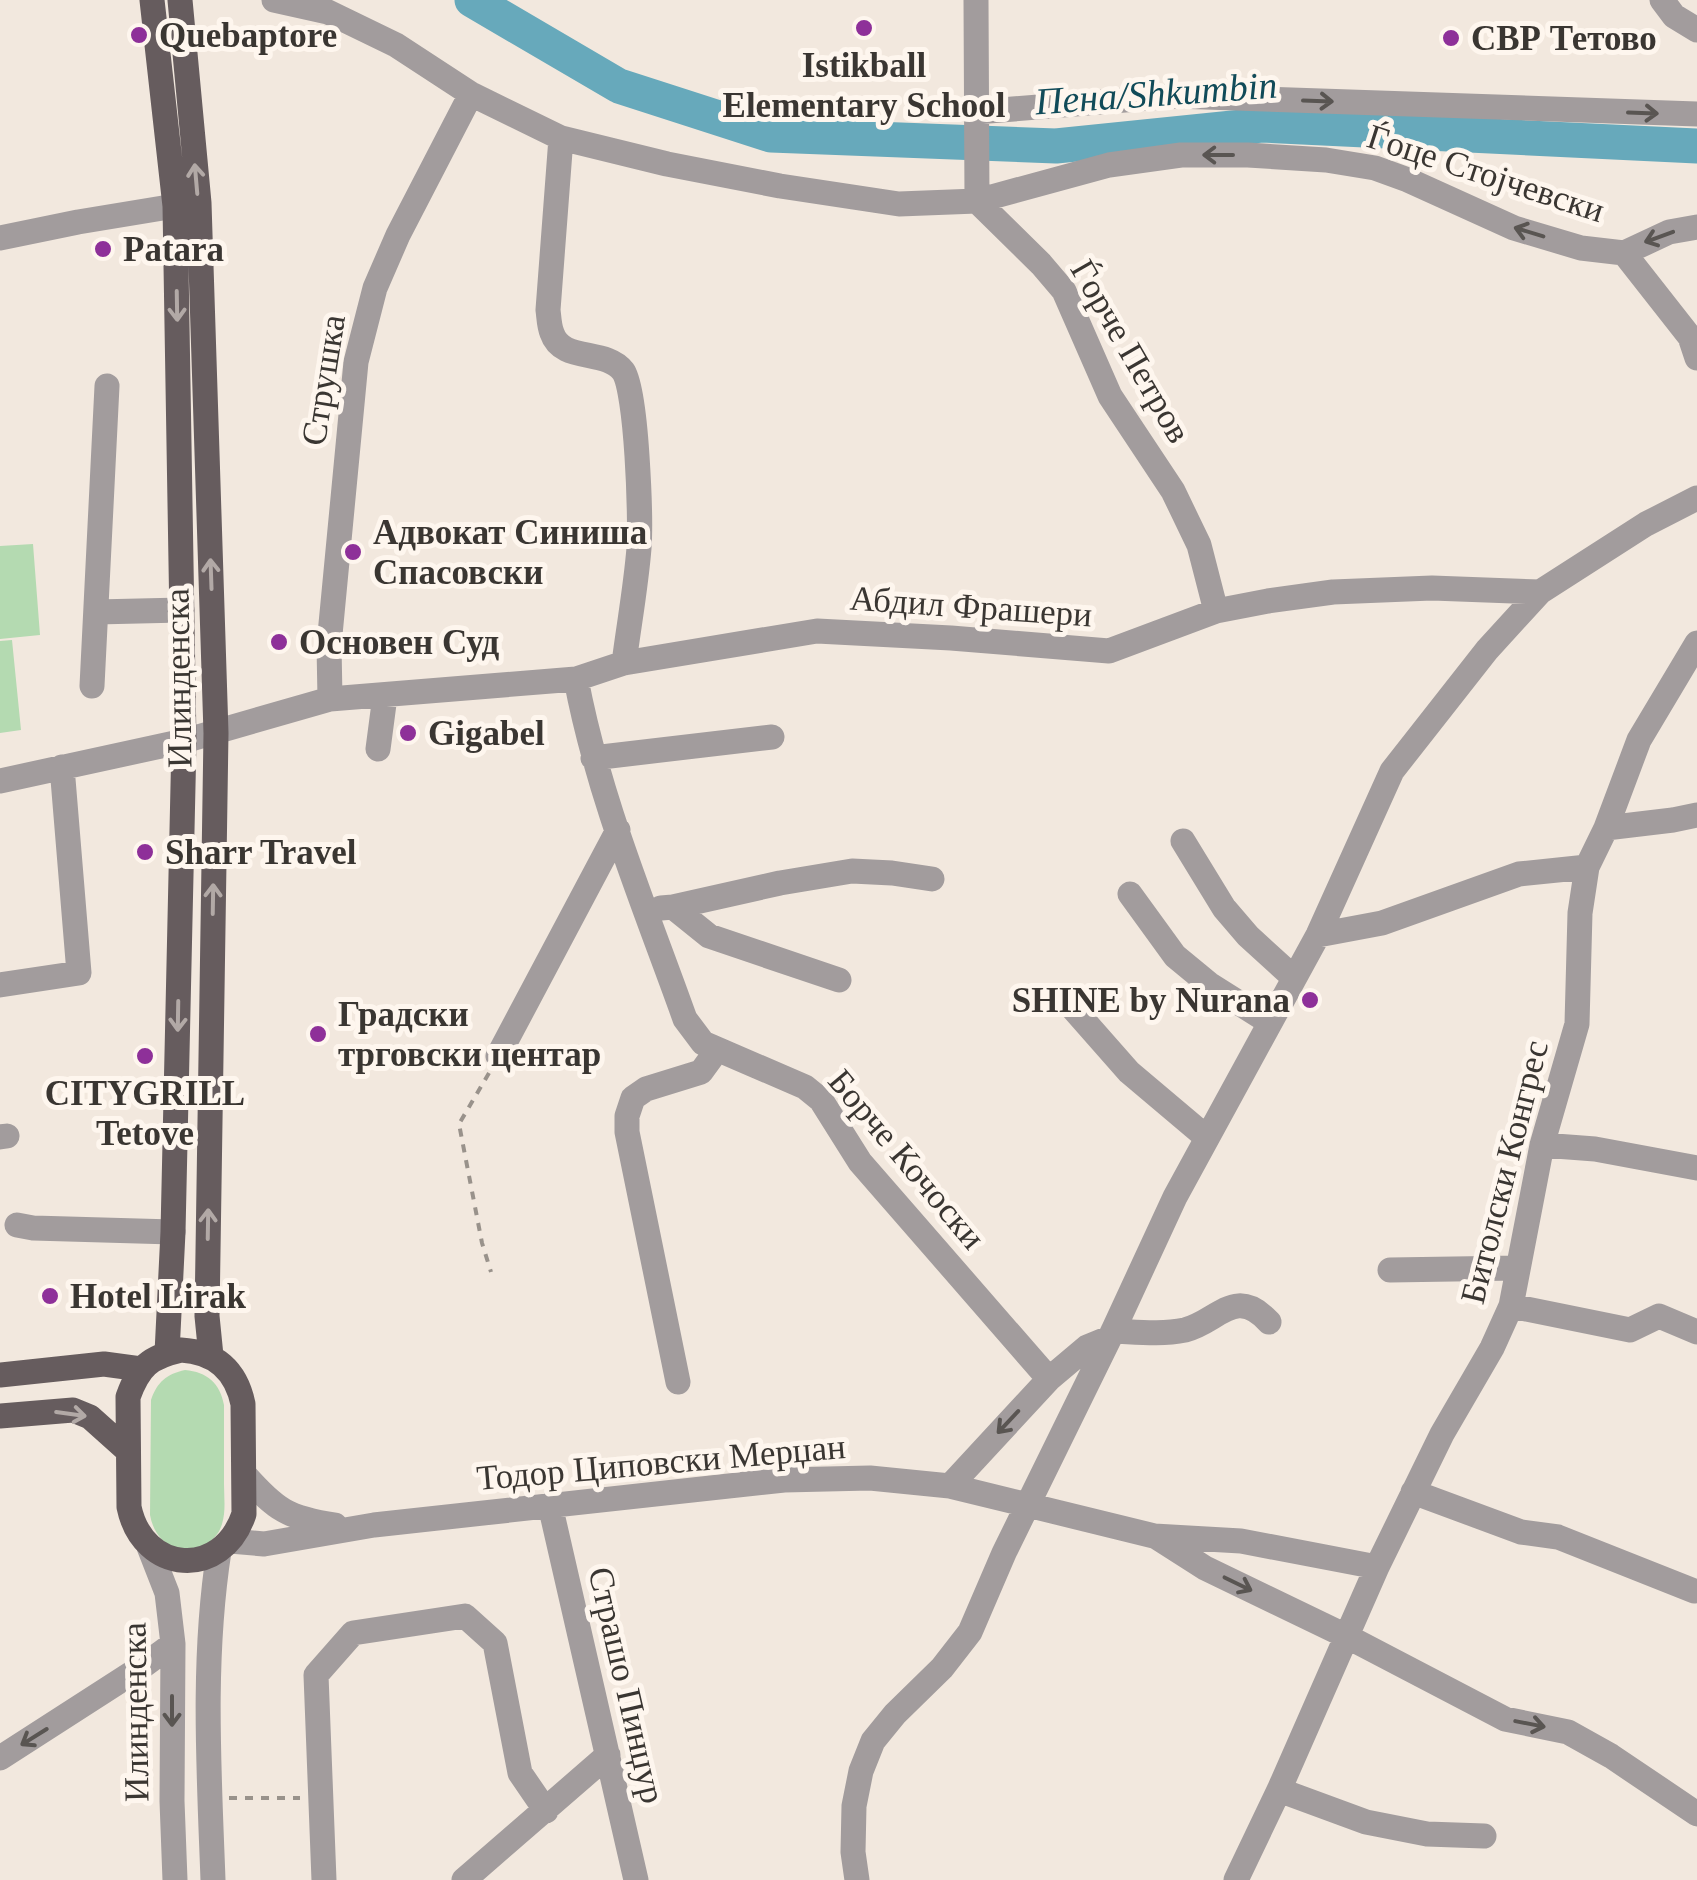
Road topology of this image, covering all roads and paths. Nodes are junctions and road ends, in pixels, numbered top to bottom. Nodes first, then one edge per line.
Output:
1 (152, 0) edge
2 (180, 0) edge
3 (274, 0) edge
4 (976, 0) edge
5 (1662, 0) edge
6 (1697, 30) edge
7 (470, 94) junction
8 (1697, 114) edge
9 (976, 121) junction
10 (561, 138) junction
11 (977, 191) junction
12 (175, 206) junction
13 (1697, 227) edge
14 (0, 238) edge
15 (1624, 252) junction
16 (1697, 358) edge
17 (107, 386) dead end
18 (1696, 501) edge
19 (1540, 592) junction
20 (182, 610) junction
21 (1216, 610) junction
22 (96, 612) junction
23 (1697, 644) edge
24 (624, 663) junction
25 (576, 678) junction
26 (92, 686) dead end
27 (385, 696) junction
28 (330, 699) junction
29 (216, 733) junction
30 (772, 737) dead end
31 (184, 741) junction
32 (378, 749) dead end
33 (593, 758) junction
34 (62, 767) junction
35 (0, 780) edge
36 (1697, 816) edge
37 (1606, 828) junction
38 (618, 830) junction
39 (1182, 841) dead end
40 (1587, 867) junction
41 (932, 879) dead end
42 (1130, 894) dead end
43 (673, 907) junction
44 (646, 909) junction
45 (1318, 935) junction
46 (1293, 977) junction
47 (839, 980) dead end
48 (0, 985) edge
49 (1070, 1004) dead end
50 (1269, 1022) junction
51 (717, 1050) junction
52 (498, 1056) joint
53 (1206, 1137) junction
54 (1542, 1146) junction
55 (1697, 1168) edge
56 (9, 1222) edge
57 (173, 1232) junction
58 (1518, 1268) junction
59 (1390, 1270) dead end
60 (491, 1272) dead end
61 (1510, 1306) junction
62 (1269, 1322) dead end
63 (1697, 1332) edge
64 (1111, 1335) junction
65 (166, 1353) junction
66 (210, 1356) junction
67 (142, 1368) junction
68 (0, 1375) edge
69 (1049, 1379) junction
70 (678, 1382) dead end
71 (0, 1416) edge
72 (128, 1452) junction
73 (245, 1475) junction
74 (950, 1486) junction
75 (1413, 1492) junction
76 (550, 1505) junction
77 (1030, 1505) junction
78 (360, 1528) junction
79 (1154, 1536) junction
80 (225, 1546) junction
81 (149, 1547) junction
82 (1377, 1567) junction
83 (1694, 1592) dead end
84 (1348, 1637) junction
85 (172, 1644) junction
86 (608, 1756) junction
87 (0, 1758) edge
88 (1279, 1790) junction
89 (322, 1798) junction
90 (210, 1806) junction
91 (546, 1810) junction
92 (172, 1812) junction
93 (1697, 1814) edge
94 (1484, 1836) dead end
95 (175, 1880) edge
96 (213, 1880) edge
97 (324, 1880) edge
98 (464, 1880) edge
99 (636, 1880) edge
100 (857, 1880) edge
101 (1236, 1880) edge

1 - 12 main road, Илинденска
29 -> 2 main road, Илинденска
3 - 7 street, Ѓоце Стојчевски
4 - 9 street
5 - 6 street
7 - 10 street, Ѓоце Стојчевски
7 - 28 street, Струшка
9 -> 8 street
9 - 11 street
10 - 11 street, Ѓоце Стојчевски
10 - 24 street
15 -> 11 street, Ѓоце Стојчевски
11 - 21 street, Ѓорче Петров
12 - 14 street
12 -> 20 main road, Илинденска
13 -> 15 street, Ѓоце Стојчевски
15 - 16 street
17 - 22 street
18 - 19 street
19 - 21 street, Абдил Фрашери
19 - 45 street
20 - 22 street
20 - 31 main road, Илинденска
21 - 24 street, Абдил Фрашери
22 - 26 street
23 - 37 street, Битолски Конгрес
24 - 25 street, Абдил Фрашери
25 - 27 street, Абдил Фрашери
25 - 33 street, Борче Кочоски
27 - 28 street, Абдил Фрашери
27 - 32 street
28 - 29 street, Абдил Фрашери
29 - 31 street, Абдил Фрашери
66 -> 29 main road, Илинденска
30 - 33 street
31 - 34 street, Абдил Фрашери
31 -> 57 main road, Илинденска
33 - 38 street, Борче Кочоски
34 - 35 street, Абдил Фрашери
34 - 48 street
36 - 37 street
37 - 40 street, Битолски Конгрес
38 - 44 street, Борче Кочоски
38 - 52 street
39 - 46 street
40 - 45 street
40 - 54 street, Битолски Конгрес
41 - 43 street
42 - 50 street
43 - 44 street
43 - 47 street
44 - 51 street, Борче Кочоски
45 - 46 street
46 - 50 street
49 - 53 street
50 - 53 street
51 - 69 street, Борче Кочоски
51 - 70 street
52 - 60 path
53 - 64 street
54 - 55 street
54 - 58 street, Битолски Конгрес
56 - 57 street
57 - 65 main road, Илинденска
58 - 59 street
58 - 61 street, Битолски Конгрес
61 - 63 street
61 - 75 street, Битолски Конгрес
62 - 64 street
64 - 69 street
64 - 77 street
65 - 66 main road
65 - 67 main road
66 - 73 main road, Илинденска
67 - 68 main road
67 - 72 main road, Илинденска
69 -> 74 street
71 -> 72 main road
72 - 81 main road, Илинденска
73 - 78 street
73 - 80 main road, Илинденска
74 - 76 street, Тодор Циповски Мерџан
74 - 77 street, Тодор Циповски Мерџан
75 - 82 street, Битолски Конгрес
75 - 83 street
76 - 78 street, Тодор Циповски Мерџан
76 - 86 street, Страшо Пинџур
77 - 79 street, Тодор Циповски Мерџан
77 - 100 street
78 - 80 street, Тодор Циповски Мерџан
79 - 82 street, Тодор Циповски Мерџан
79 -> 84 street, Тодор Циповски Мерџан
80 - 81 main road
80 - 90 street, Илинденска
81 - 85 street, Илинденска
82 - 84 street, Битолски Конгрес
84 - 88 street, Битолски Конгрес
84 -> 93 street, Тодор Циповски Мерџан
85 -> 87 street
85 -> 92 street, Илинденска
86 - 91 street
86 - 99 street, Страшо Пинџур
88 - 94 street
88 - 101 street, Битолски Конгрес
89 - 90 path
89 - 91 street
89 - 97 street
90 - 92 street
90 - 96 street, Илинденска
91 - 98 street
92 - 95 street, Илинденска

